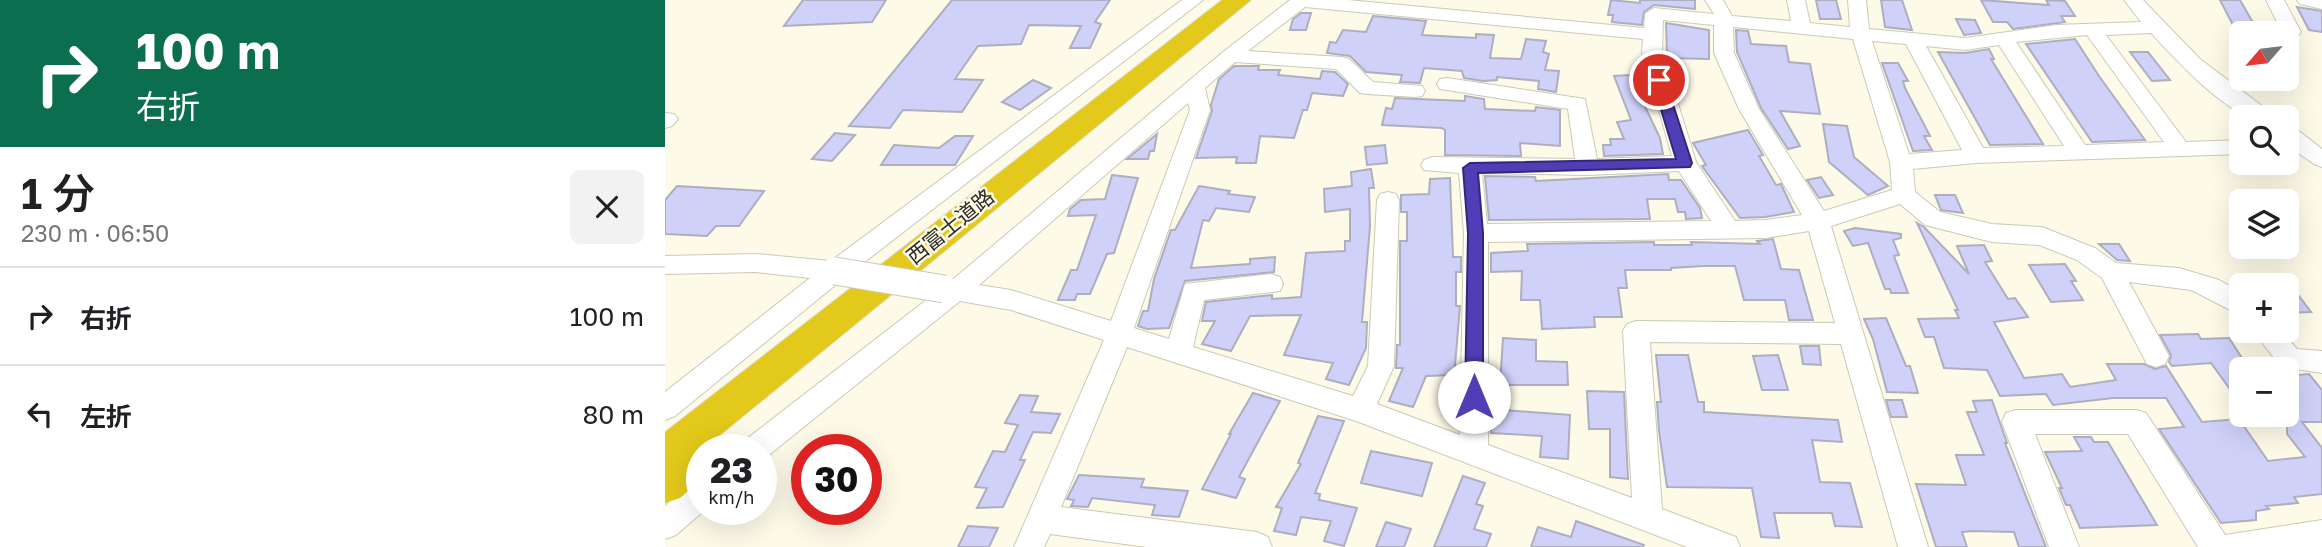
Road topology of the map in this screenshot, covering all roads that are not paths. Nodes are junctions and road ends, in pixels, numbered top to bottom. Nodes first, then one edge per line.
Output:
1 (1194, 0) edge
2 (1238, 0) edge
3 (1262, 0) edge
4 (1797, 0) edge
5 (1857, 0) edge
6 (2133, 0) edge
7 (2275, 0) edge
8 (2306, 0) edge
9 (1301, 1) edge
10 (2322, 3) edge
11 (1718, 10) edge
12 (2286, 21) edge
13 (1801, 26) junction
14 (2155, 27) junction
15 (2092, 29) junction
16 (1860, 32) junction
17 (1651, 34) junction
18 (1912, 38) junction
19 (2005, 40) junction
20 (1230, 56) junction
21 (1447, 84) dead end
22 (1195, 87) junction
23 (1415, 91) dead end
24 (2244, 105) edge
25 (2299, 146) edge
26 (2229, 148) edge
27 (2181, 150) junction
28 (2079, 152) junction
29 (1976, 156) junction
30 (2322, 159) edge
31 (1901, 162) junction
32 (1685, 163) junction
33 (1431, 165) dead end
34 (1587, 167) junction
35 (1470, 168) junction
36 (1904, 195) junction
37 (1388, 200) dead end
38 (1818, 221) junction
39 (1728, 229) junction
40 (1476, 233) junction
41 (665, 265) edge
42 (835, 271) junction
43 (2111, 272) junction
44 (1271, 284) dead end
45 (950, 290) junction
46 (2229, 297) edge
47 (1852, 334) junction
48 (1119, 335) junction
49 (2276, 343) edge
50 (1179, 351) junction
51 (2156, 356) dead end
52 (2322, 362) edge
53 (665, 408) edge
54 (1360, 410) junction
55 (727, 434) edge
56 (774, 434) edge
57 (1474, 452) junction
58 (665, 456) edge
59 (686, 467) edge
60 (665, 484) edge
61 (686, 507) edge
62 (1043, 519) junction
63 (1648, 519) junction
64 (665, 524) edge
65 (2322, 534) edge
66 (1029, 547) edge
67 (1257, 547) edge
68 (1725, 547) edge
69 (1913, 547) edge
70 (2064, 547) edge
71 (2214, 547) edge
72 (2231, 547) edge

1 - 42 street
2 - 58 highway, 西富士道路
3 - 55 highway, 西富士道路
4 - 13 street
5 - 16 street
6 - 14 street
7 - 12 street
8 - 10 street
9 - 17 street
9 - 20 street
11 - 13 street
11 - 17 street
11 - 38 street
13 - 16 street
14 - 15 street
14 - 24 street
15 - 19 street
15 - 27 street
16 - 18 street
16 - 31 street
17 - 32 street
18 - 19 street
18 - 29 street
19 - 28 street
20 - 22 street
20 - 23 street
21 - 34 street
22 - 45 street
22 - 48 street
25 - 30 street
26 - 27 street
27 - 28 street
28 - 29 street
29 - 31 street
31 - 36 street
32 - 34 street
32 - 39 street
33 - 35 street
34 - 35 street
35 - 40 street
36 - 38 street
36 - 43 street
37 - 54 street
38 - 39 street
38 - 47 street
39 - 40 street
40 - 57 street
41 - 42 street
42 - 45 street, bridge
42 - 53 street
43 - 46 street
43 - 51 street
44 - 50 street
45 - 48 street
45 - 56 street
47 - 63 street
47 - 69 street
48 - 50 street
48 - 62 street
49 - 52 street
50 - 54 street
54 - 57 street
57 - 63 street
59 - 60 highway
61 - 64 street
62 - 66 street
62 - 67 street
63 - 68 street
65 - 72 street
70 - 71 street

